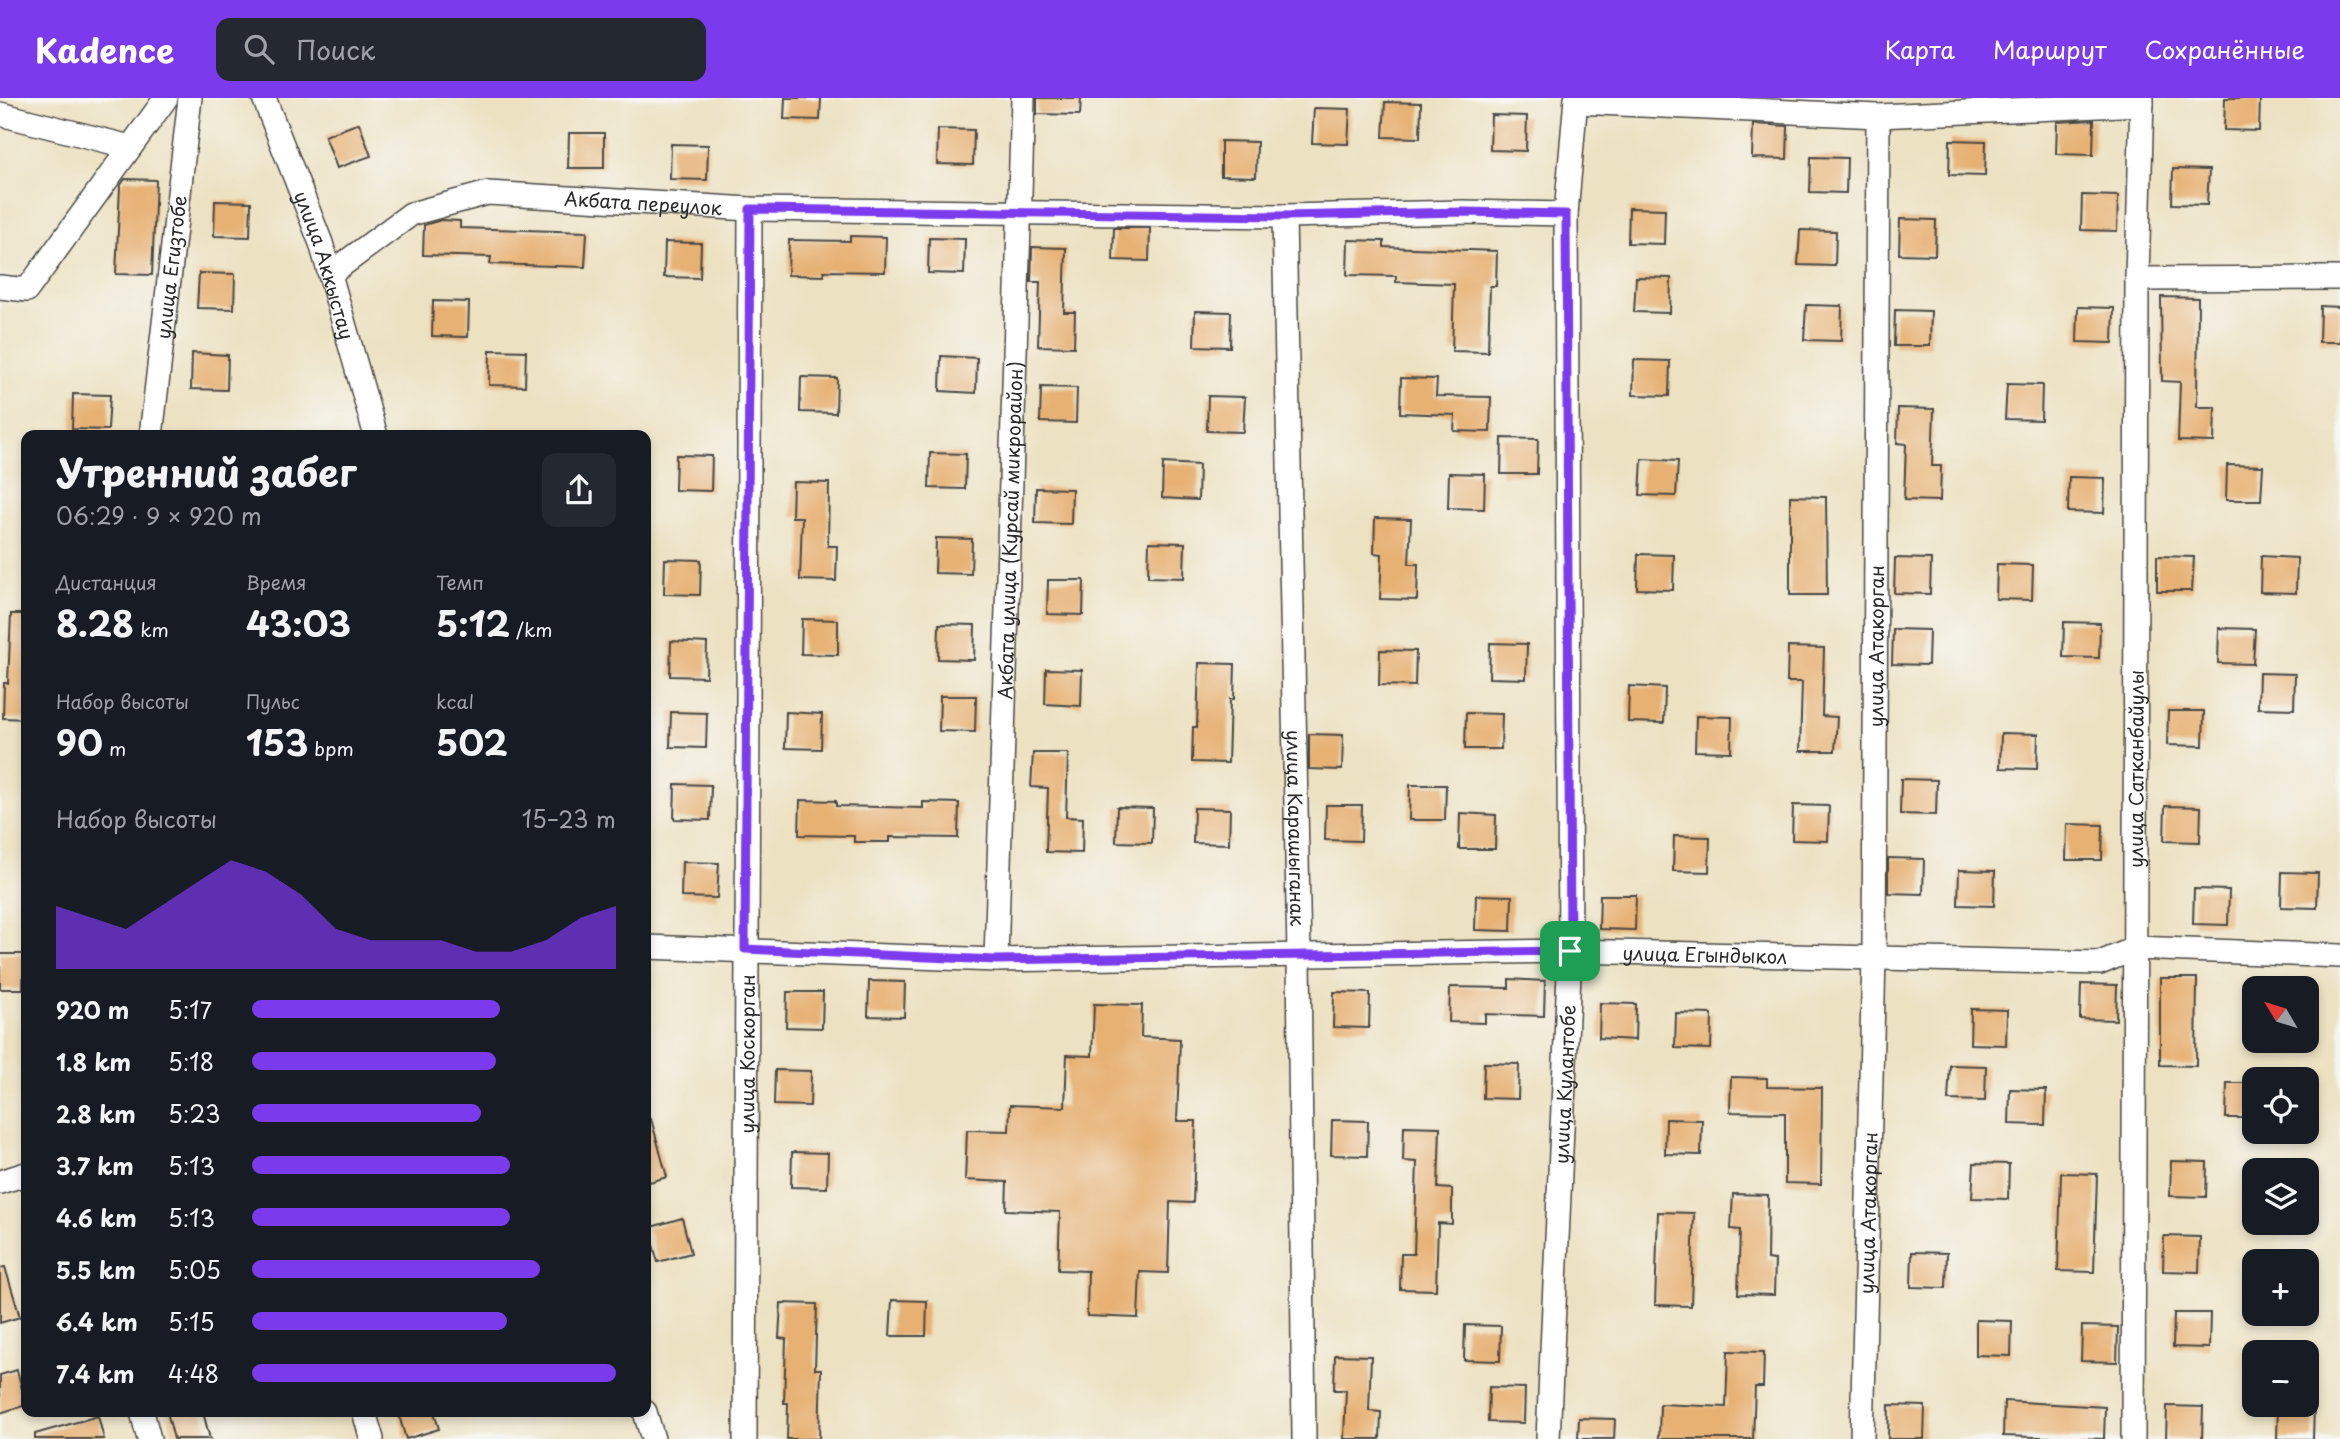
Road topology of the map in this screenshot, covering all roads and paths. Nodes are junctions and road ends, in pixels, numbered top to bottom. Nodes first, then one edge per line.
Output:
1 (166, 98) edge
2 (190, 98) edge
3 (264, 98) edge
4 (1023, 98) edge
5 (1577, 100) edge
6 (2142, 101) edge
7 (0, 114) edge
8 (1878, 116) junction
9 (130, 147) junction
10 (750, 209) junction
11 (1018, 212) junction
12 (1566, 214) junction
13 (1284, 216) junction
14 (330, 274) junction
15 (2340, 278) edge
16 (2137, 279) junction
17 (0, 287) edge
18 (151, 430) edge
19 (374, 430) edge
20 (651, 947) edge
21 (2136, 948) junction
22 (745, 949) junction
23 (1570, 951) junction
24 (1299, 955) junction
25 (2340, 956) edge
26 (1874, 957) junction
27 (996, 960) junction
28 (21, 1176) edge
29 (0, 1182) edge
30 (143, 1417) edge
31 (365, 1417) edge
32 (646, 1417) edge
33 (149, 1439) edge
34 (372, 1439) edge
35 (653, 1439) edge
36 (745, 1439) edge
37 (1304, 1439) edge
38 (1548, 1439) edge
39 (1862, 1439) edge
40 (2133, 1439) edge

1 - 9 street
2 - 18 street, улица Егизтобе
3 - 14 street, улица Аккыстау
4 - 11 street, Акбата улица (Курсай микрорайон)
5 - 8 street
5 - 12 street, улица Кулантобе
6 - 8 street
6 - 16 street, улица Сатканбайулы
7 - 9 street
8 - 26 street, улица Атакорган
9 - 17 street
10 - 11 street, Акбата переулок
10 - 14 street, Акбата переулок
10 - 22 street, улица Коскорган
11 - 13 street, Акбата переулок
11 - 27 street, Акбата улица (Курсай микрорайон)
12 - 13 street, Акбата переулок
12 - 23 street, улица Кулантобе
13 - 24 street, улица Карашыганак
14 - 19 street, улица Аккыстау
15 - 16 street
16 - 21 street, улица Сатканбайулы
20 - 22 street, улица Егындыкол
21 - 25 street, улица Егындыкол
21 - 26 street, улица Егындыкол
21 - 40 street, улица Сатканбайулы
22 - 27 street, улица Егындыкол
22 - 36 street, улица Коскорган
23 - 24 street, улица Егындыкол
23 - 26 street, улица Егындыкол
23 - 38 street, улица Кулантобе
24 - 27 street, улица Егындыкол
24 - 37 street, улица Карашыганак
26 - 39 street, улица Атакорган
28 - 29 street
30 - 33 street
31 - 34 street
32 - 35 street

